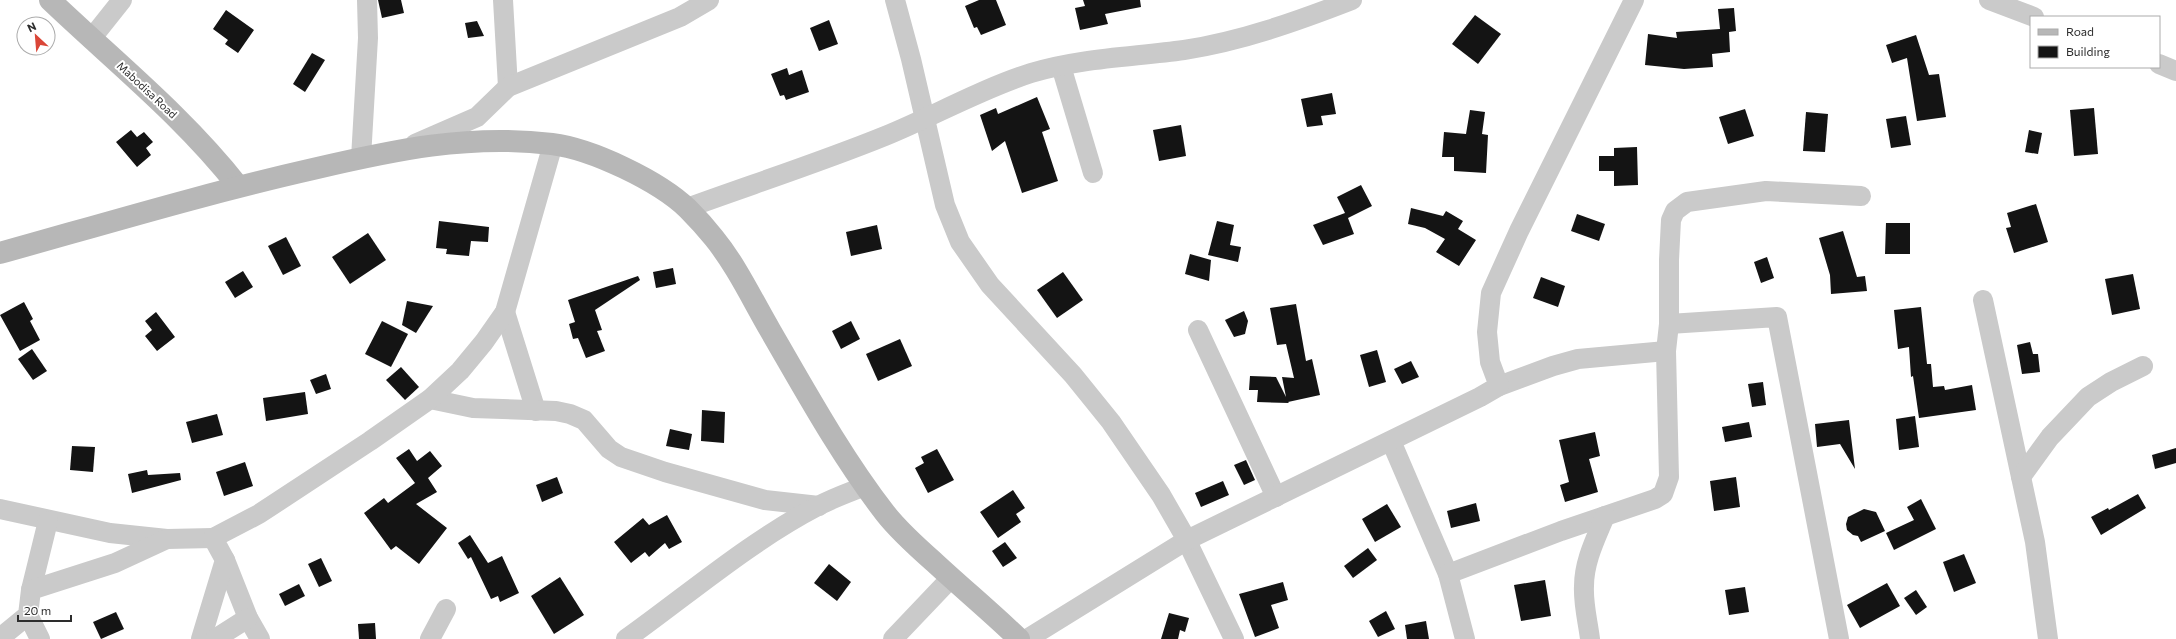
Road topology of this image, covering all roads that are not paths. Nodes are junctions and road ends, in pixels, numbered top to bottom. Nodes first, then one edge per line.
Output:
1 (50, 0) edge
2 (122, 0) edge
3 (367, 0) edge
4 (504, 0) edge
5 (709, 0) edge
6 (895, 0) edge
7 (1352, 0) edge
8 (1989, 0) edge
9 (1628, 2) edge
10 (2031, 16) edge
11 (91, 39) junction
12 (2160, 64) edge
13 (1061, 66) junction
14 (2176, 71) edge
15 (508, 87) junction
16 (925, 119) junction
17 (553, 144) junction
18 (409, 147) junction
19 (360, 158) junction
20 (1093, 173) dead end
21 (238, 186) junction
22 (1861, 196) dead end
23 (687, 208) junction
24 (0, 253) edge
25 (1983, 300) dead end
26 (504, 312) junction
27 (1669, 324) junction
28 (1198, 330) dead end
29 (1666, 351) junction
30 (2143, 366) dead end
31 (1499, 386) junction
32 (430, 399) junction
33 (536, 411) junction
34 (1391, 441) junction
35 (2021, 477) junction
36 (865, 486) junction
37 (1276, 497) junction
38 (819, 506) junction
39 (0, 509) edge
40 (1605, 516) junction
41 (48, 521) junction
42 (212, 538) junction
43 (167, 539) junction
44 (1187, 540) junction
45 (225, 560) junction
46 (1448, 574) junction
47 (952, 578) junction
48 (31, 590) junction
49 (446, 609) dead end
50 (28, 615) junction
51 (248, 618) junction
52 (0, 638) edge
53 (40, 639) edge
54 (201, 639) edge
55 (215, 639) edge
56 (260, 639) edge
57 (430, 639) edge
58 (626, 639) edge
59 (893, 639) edge
60 (1019, 639) edge
61 (1027, 639) edge
62 (1234, 639) edge
63 (1465, 639) edge
64 (1590, 639) edge
65 (1839, 639) edge
66 (2048, 639) edge

1 - 11 street, Mabodisa Road
2 - 11 street
3 - 19 street
4 - 15 street
5 - 15 street
6 - 16 street
7 - 13 street
8 - 10 street
9 - 31 street
11 - 21 street, Mabodisa Road
12 - 14 street
13 - 16 street
13 - 20 street
15 - 18 street
16 - 23 street
16 - 44 street
17 - 18 street
17 - 23 street
17 - 26 street
18 - 19 street
19 - 21 street
21 - 24 street
22 - 27 street
23 - 36 street
25 - 35 street
26 - 32 street
26 - 33 street
27 - 29 street
27 - 65 street
28 - 37 street
29 - 31 street
29 - 40 street
30 - 35 street
31 - 34 street
32 - 33 street
32 - 42 street
33 - 38 street
34 - 37 street
34 - 46 street
35 - 66 street
36 - 38 street
36 - 47 street
37 - 44 street
38 - 58 street
39 - 41 street
40 - 46 street
40 - 64 street
41 - 43 street
41 - 48 street
42 - 43 street
42 - 45 street
43 - 48 street
44 - 61 street
44 - 62 street
45 - 51 street
45 - 54 street
46 - 63 street
47 - 59 street
47 - 60 street
48 - 50 street
49 - 57 street
50 - 52 street
50 - 53 street
51 - 55 street
51 - 56 street

